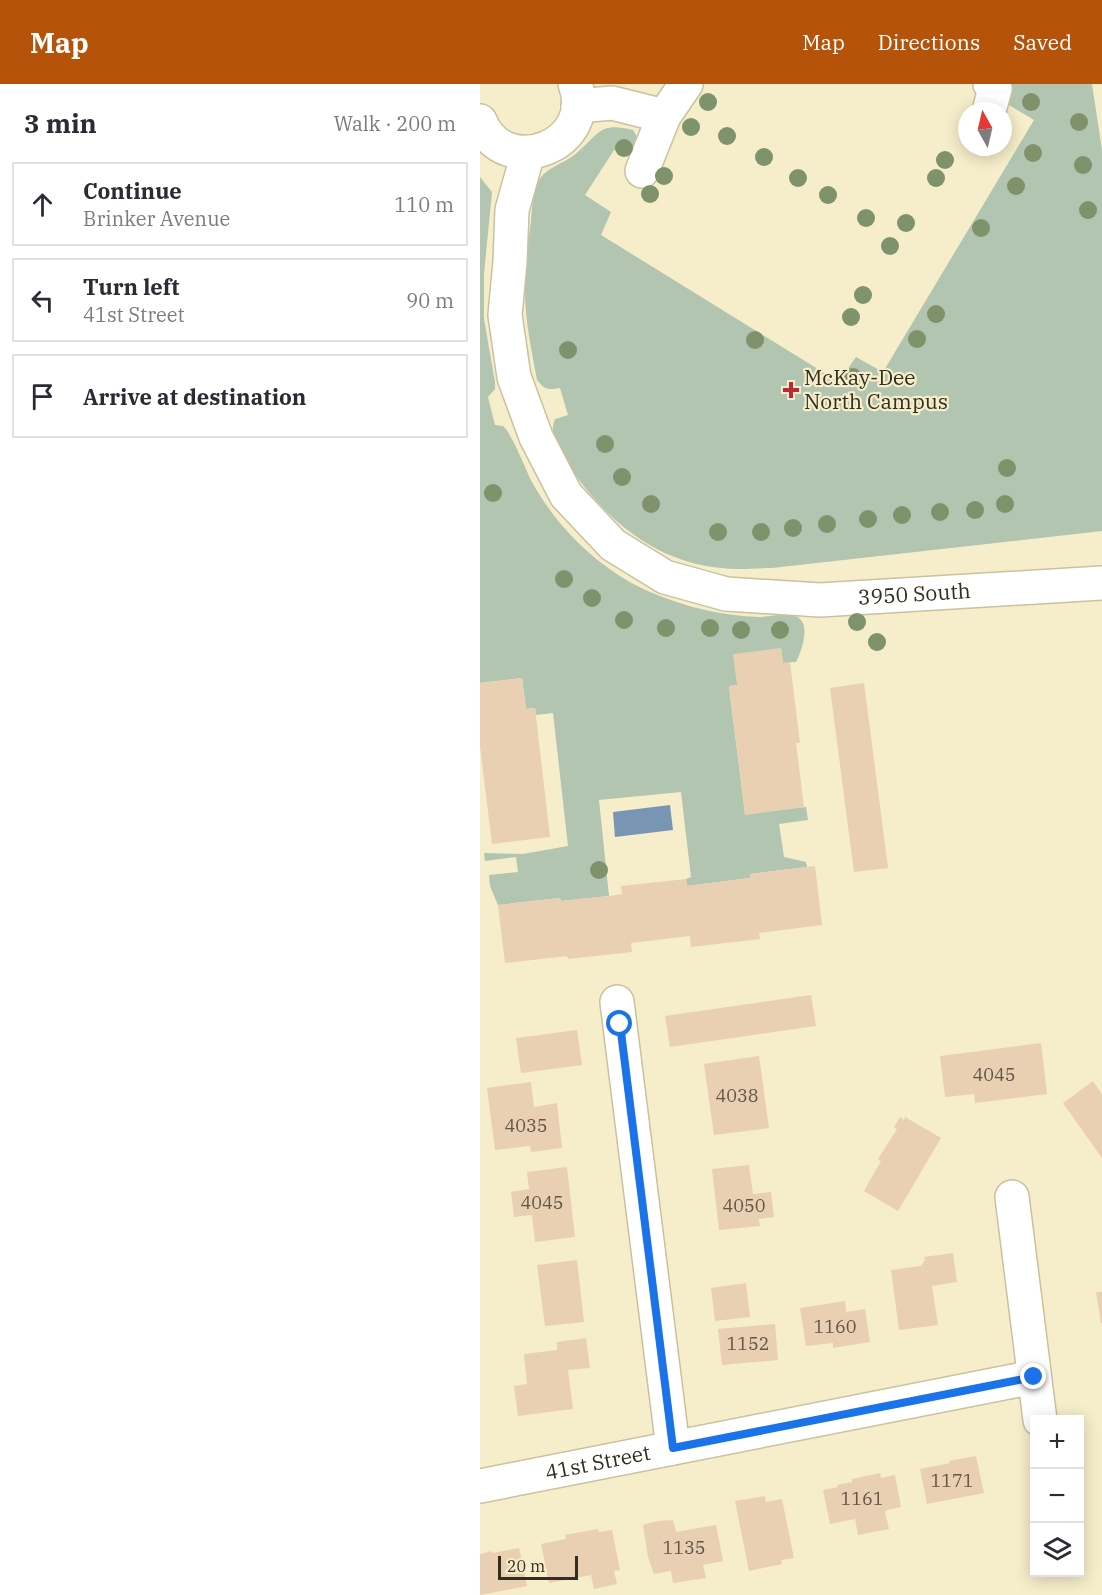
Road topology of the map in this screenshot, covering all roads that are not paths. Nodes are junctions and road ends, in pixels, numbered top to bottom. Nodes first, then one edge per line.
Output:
1 (686, 84) edge
2 (990, 84) edge
3 (576, 95) edge
4 (991, 102) edge
5 (664, 116) junction
6 (480, 121) edge
7 (528, 153) junction
8 (642, 171) dead end
9 (1102, 583) edge
10 (617, 1002) dead end
11 (1012, 1197) dead end
12 (1034, 1377) junction
13 (1039, 1415) edge
14 (673, 1448) junction
15 (480, 1486) edge

1 - 5 street
2 - 4 street
3 - 5 street
3 - 7 street
5 - 8 street
6 - 7 street
7 - 9 street, 3950 South
10 - 14 street
11 - 12 street
12 - 13 street
12 - 14 street, 41st Street
14 - 15 street, 41st Street

